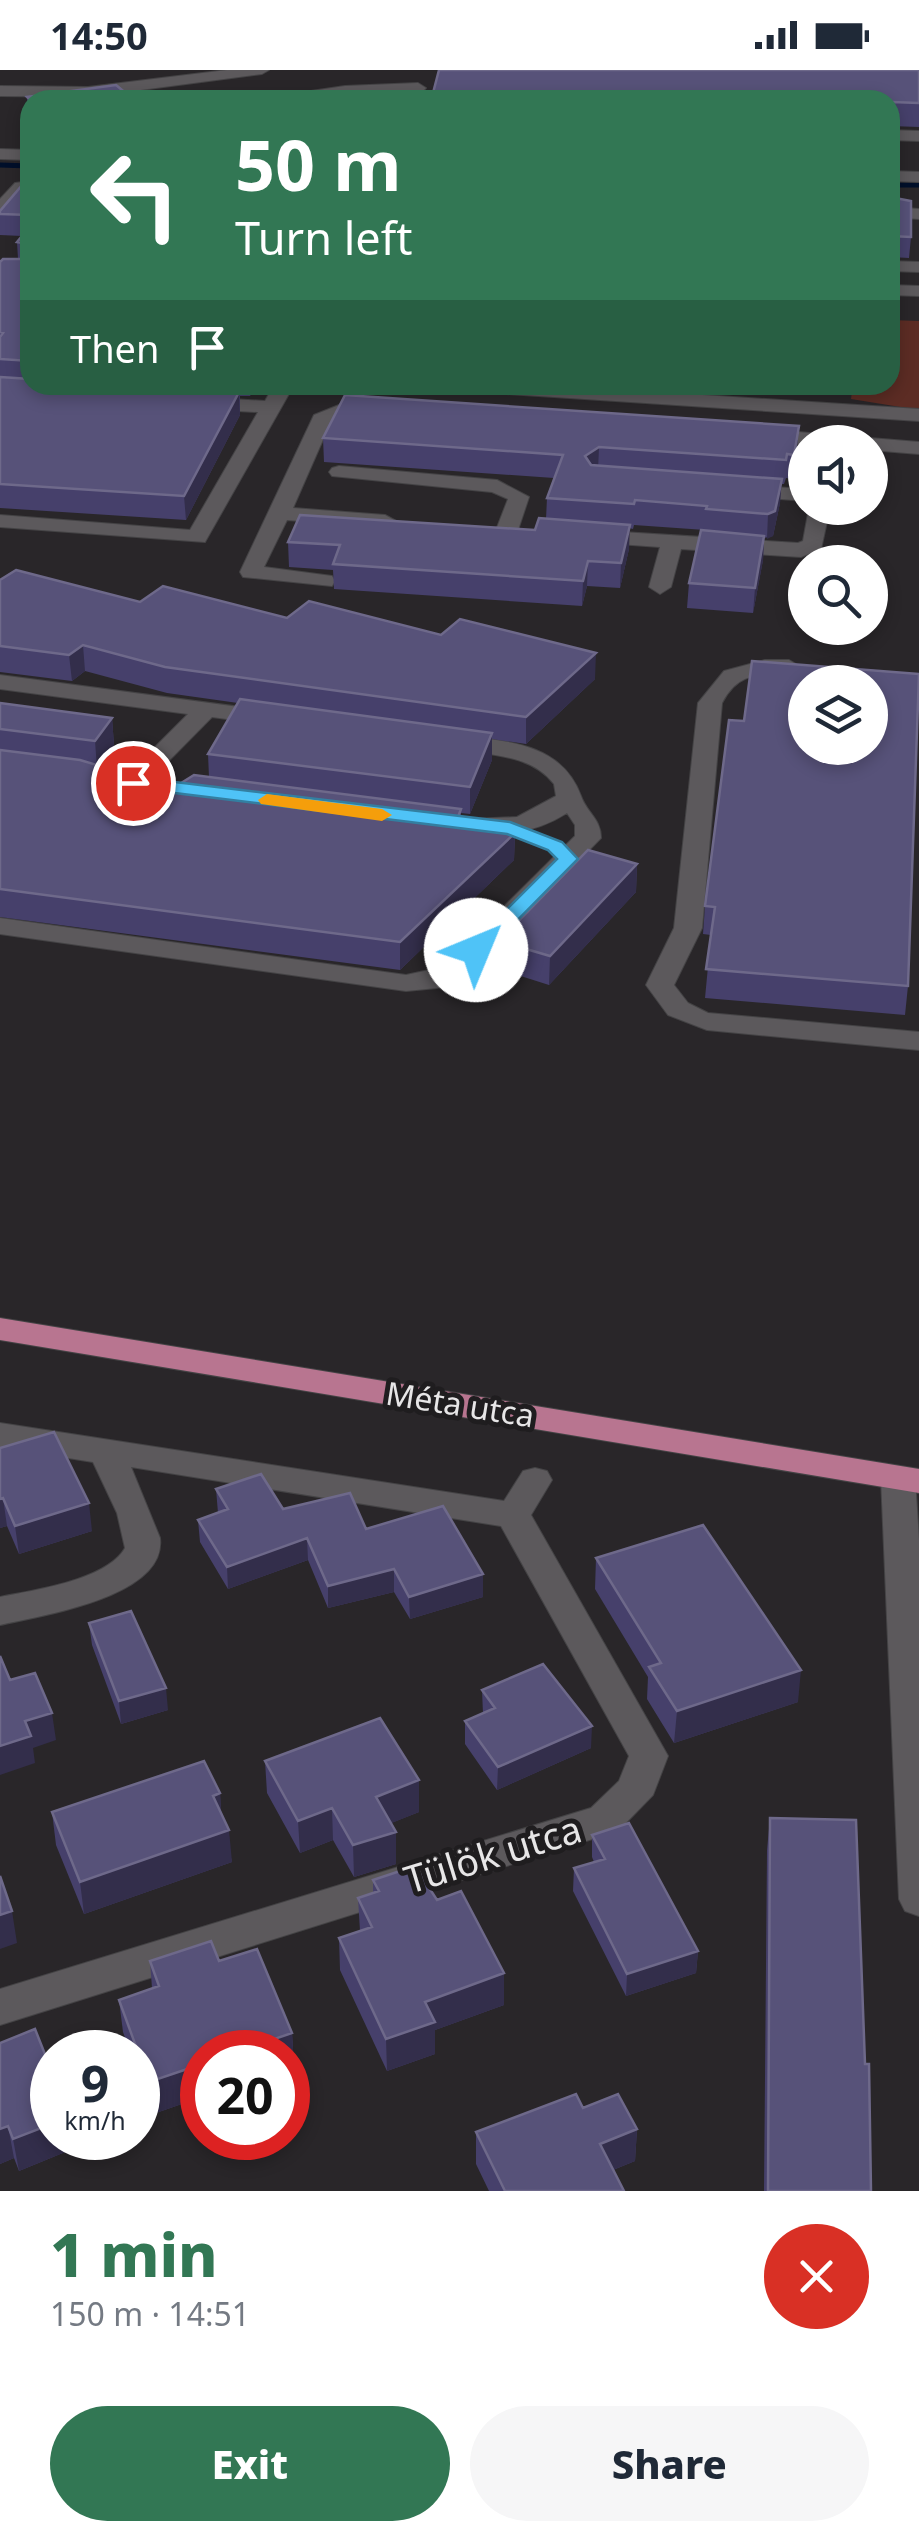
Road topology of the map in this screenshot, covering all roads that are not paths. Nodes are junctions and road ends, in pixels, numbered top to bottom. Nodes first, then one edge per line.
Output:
1 (256, 71) edge
2 (104, 90) edge
3 (272, 90) edge
4 (0, 91) edge
5 (19, 92) joint
6 (0, 98) edge
7 (20, 188) edge
8 (0, 208) edge
9 (278, 395) edge
10 (608, 395) edge
11 (831, 395) edge
12 (174, 401) edge
13 (270, 407) junction
14 (409, 410) edge
15 (829, 410) junction
16 (919, 415) edge
17 (736, 433) edge
18 (788, 438) edge
19 (888, 445) edge
20 (919, 448) edge
21 (339, 472) dead end
22 (711, 489) edge
23 (788, 494) edge
24 (280, 513) junction
25 (0, 521) edge
26 (412, 523) edge
27 (817, 525) edge
28 (507, 530) edge
29 (562, 534) edge
30 (672, 542) junction
31 (324, 581) dead end
32 (660, 587) dead end
33 (788, 669) edge
34 (0, 682) edge
35 (206, 710) junction
36 (300, 722) edge
37 (433, 739) edge
38 (172, 788) edge
39 (569, 798) junction
40 (441, 822) edge
41 (510, 828) junction
42 (568, 859) junction
43 (0, 926) edge
44 (919, 1042) edge
45 (0, 1329) edge
46 (0, 1435) edge
47 (108, 1453) junction
48 (534, 1480) dead end
49 (909, 1480) edge
50 (513, 1515) junction
51 (0, 1612) edge
52 (919, 1899) edge
53 (0, 2007) edge

1 - 2 street
1 - 3 street
4 - 5 street
5 - 6 street
7 - 8 street
9 - 13 street
10 - 15 street
11 - 15 street
12 - 13 street
13 - 25 street
14 - 24 street
15 - 16 street
17 - 18 street
19 - 20 street
21 - 28 street
22 - 23 street
24 - 26 street
24 - 31 street
27 - 30 street
29 - 30 street
30 - 32 street
33 - 44 street
34 - 35 street
35 - 36 street
35 - 38 street
37 - 39 street
39 - 41 street
39 - 42 street
40 - 41 street
41 - 42 street
42 - 43 street
45 - 49 main road, Méta utca
46 - 47 street
47 - 50 street
47 - 51 street
48 - 50 street
49 - 52 street
50 - 53 street, Tülök utca

